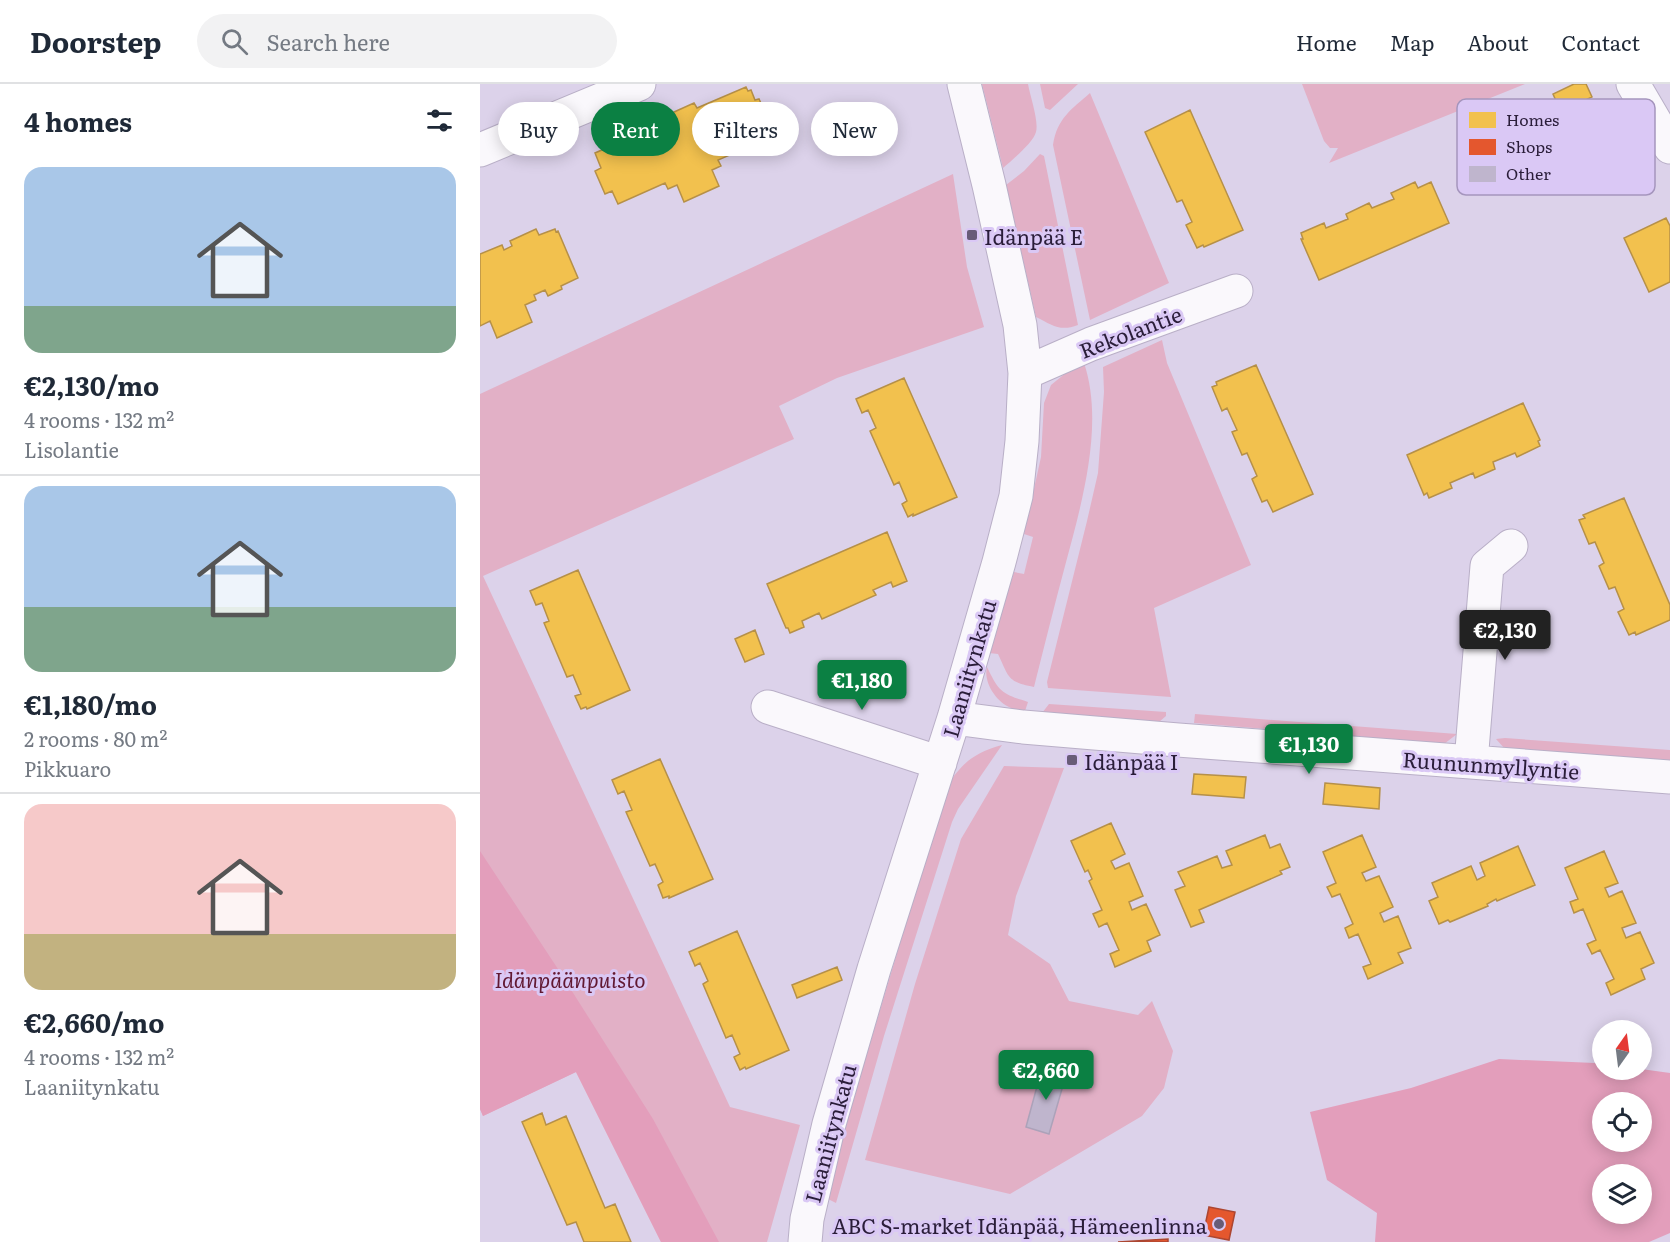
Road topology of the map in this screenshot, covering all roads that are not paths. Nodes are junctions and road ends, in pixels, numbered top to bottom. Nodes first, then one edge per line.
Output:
1 (639, 84) edge
2 (964, 84) edge
3 (1633, 84) edge
4 (1642, 99) edge
5 (1655, 121) edge
6 (1670, 147) edge
7 (480, 150) edge
8 (1236, 291) dead end
9 (1025, 373) junction
10 (1511, 546) dead end
11 (768, 707) dead end
12 (954, 718) junction
13 (1471, 762) junction
14 (940, 763) junction
15 (1670, 777) edge
16 (806, 1242) edge

1 - 7 street
2 - 9 street, Laaniitynkatu
3 - 4 street
5 - 6 street
8 - 9 street, Rekolantie
9 - 12 street, Laaniitynkatu
10 - 13 street
11 - 14 street
12 - 13 street, Ruununmyllyntie
12 - 14 street, Laaniitynkatu
13 - 15 street, Ruununmyllyntie
14 - 16 street, Laaniitynkatu

